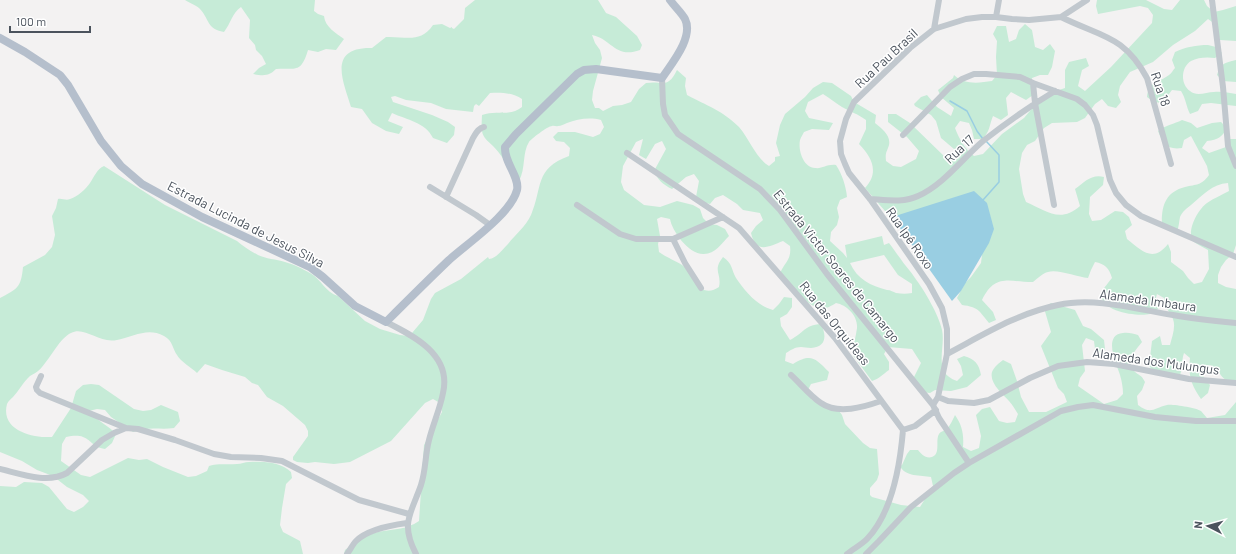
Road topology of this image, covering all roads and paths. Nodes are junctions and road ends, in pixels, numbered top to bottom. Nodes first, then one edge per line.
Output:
1 (670, 0) edge
2 (938, 0) edge
3 (999, 0) edge
4 (1087, 0) edge
5 (1212, 0) edge
6 (996, 17) junction
7 (1061, 17) junction
8 (934, 29) junction
9 (0, 38) edge
10 (662, 78) junction
11 (1033, 83) junction
12 (1055, 91) junction
13 (1035, 103) junction
14 (484, 127) dead end
15 (903, 135) dead end
16 (840, 140) joint
17 (627, 153) dead end
18 (1172, 164) dead end
19 (1236, 166) edge
20 (430, 187) dead end
21 (446, 197) junction
22 (870, 199) junction
23 (577, 205) dead end
24 (1054, 205) dead end
25 (723, 217) junction
26 (490, 225) junction
27 (673, 239) junction
28 (1236, 257) edge
29 (701, 288) dead end
30 (386, 322) junction
31 (1236, 322) edge
32 (947, 354) junction
33 (791, 375) dead end
34 (41, 376) dead end
35 (1236, 384) edge
36 (938, 397) junction
37 (881, 401) junction
38 (935, 407) junction
39 (1236, 421) edge
40 (126, 428) junction
41 (903, 430) junction
42 (969, 463) junction
43 (0, 469) edge
44 (409, 514) junction
45 (407, 523) junction
46 (347, 554) edge
47 (416, 554) edge
48 (847, 554) edge
49 (866, 554) edge

1 - 10 main road
2 - 8 street
3 - 6 street
4 - 7 street, Rua Pau Brasil
5 - 19 street
6 - 7 street, Rua Pau Brasil
6 - 8 street, Rua Pau Brasil
7 - 18 street, Rua 18
8 - 16 street, Rua Pau Brasil
9 - 30 main road, Estrada Lucinda de Jesus Silva
10 - 26 main road
10 - 38 street, Estrada Victor Soares de Camargo
11 - 12 street
11 - 13 street
11 - 15 street
12 - 13 street, Rua 17
12 - 28 street
13 - 22 street, Rua 17
13 - 24 street
14 - 21 street
16 - 22 street, Rua Ipê Roxo
17 - 25 street, Rua das Orquídeas
20 - 21 street
21 - 26 street
22 - 32 street, Rua Ipê Roxo
23 - 27 street
25 - 27 street
25 - 37 street, Rua das Orquídeas
26 - 30 main road
27 - 29 street
30 - 44 street, Estrada Lucinda de Jesus Silva
31 - 32 street, Alameda Imbaura
32 - 36 street, Rua Ipê Roxo
33 - 37 street
34 - 40 street
35 - 36 street, Alameda dos Mulungus
36 - 38 street
37 - 41 street, Rua das Orquídeas
38 - 41 street
38 - 42 street, Estrada Victor Soares de Camargo
39 - 42 street
40 - 43 street
40 - 44 street
41 - 48 street
42 - 49 street
44 - 45 street, Estrada Lucinda de Jesus Silva
45 - 46 street
45 - 47 street, Estrada Lucinda de Jesus Silva

